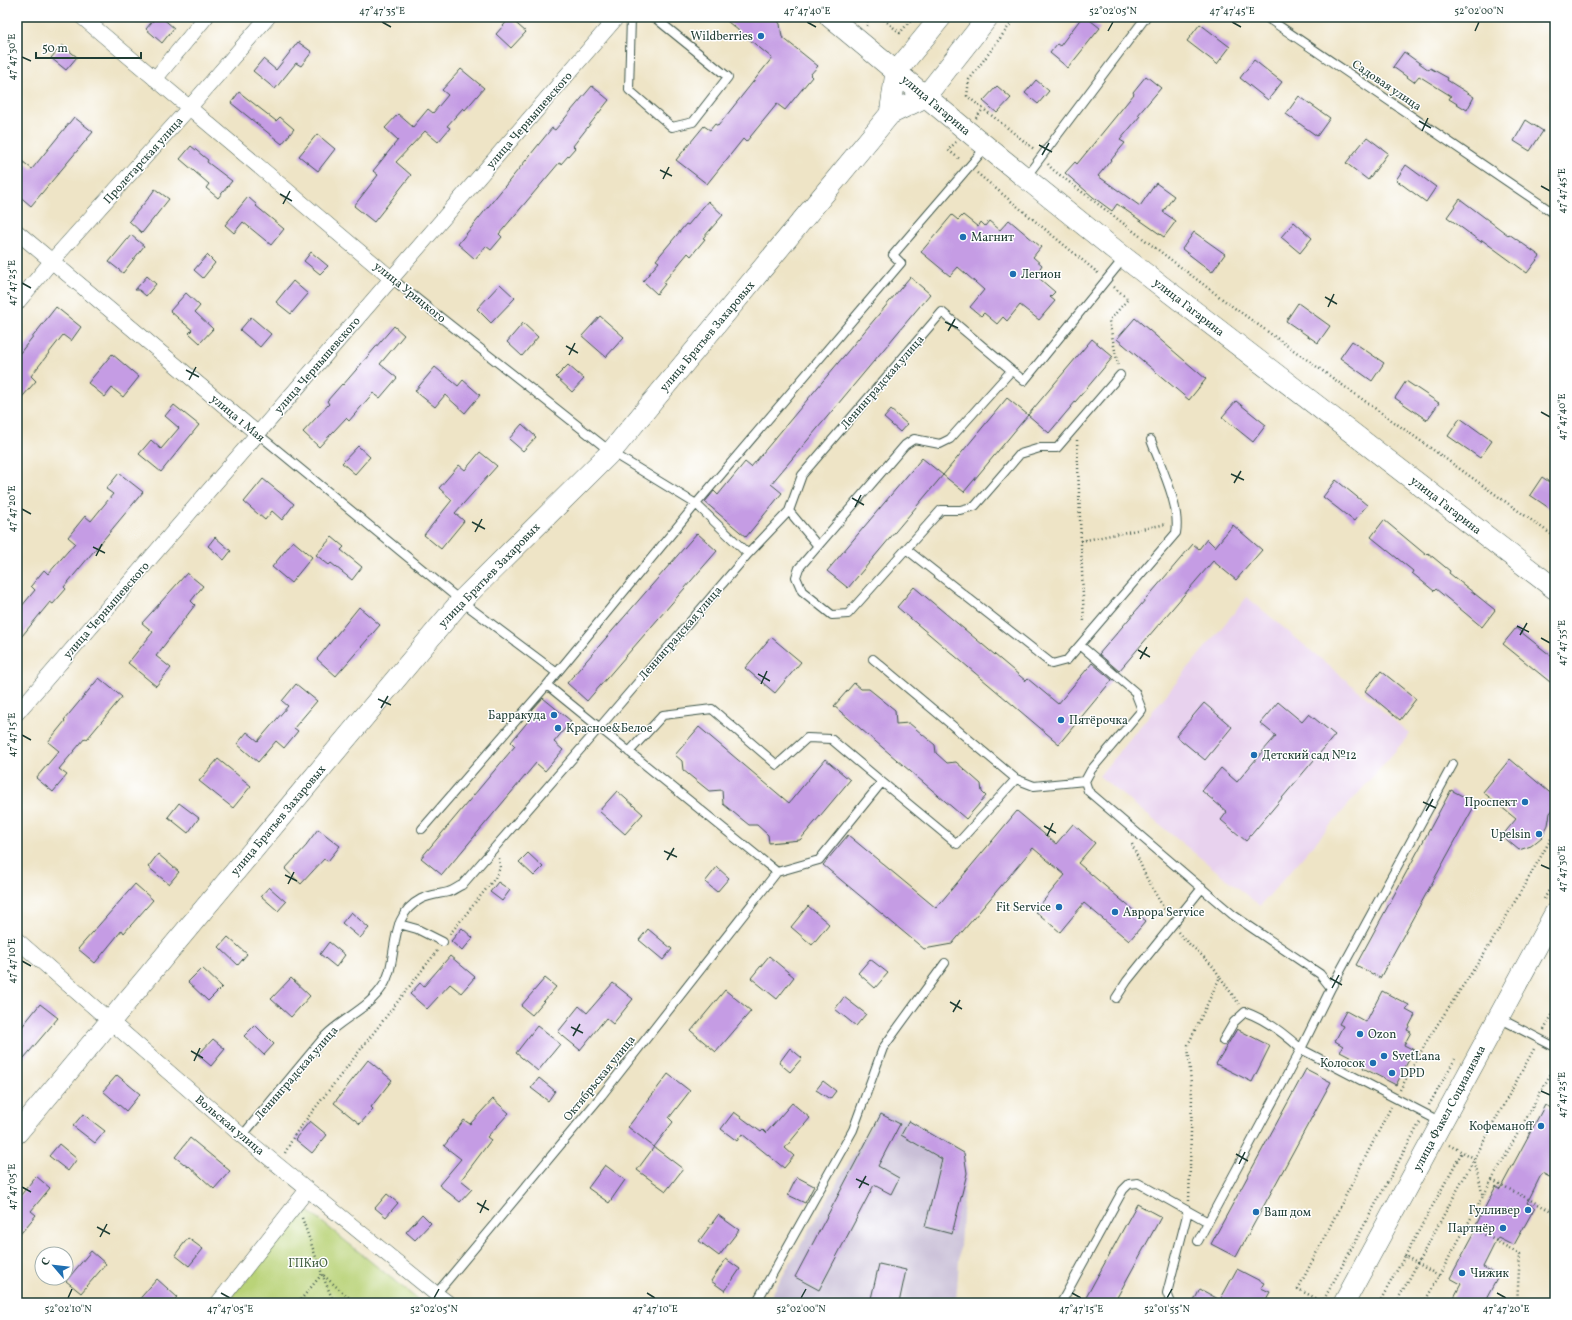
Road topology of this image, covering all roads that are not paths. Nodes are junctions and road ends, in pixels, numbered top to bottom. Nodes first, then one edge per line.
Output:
1 (82, 17) edge
2 (206, 17) edge
3 (268, 17) edge
4 (618, 17) edge
5 (630, 17) edge
6 (654, 17) edge
7 (830, 17) edge
8 (941, 17) edge
9 (988, 17) edge
10 (1146, 17) edge
11 (1266, 17) edge
12 (896, 72) junction
13 (155, 79) junction
14 (925, 96) junction
15 (189, 108) junction
16 (890, 114) junction
17 (987, 147) junction
18 (1025, 178) junction
19 (1555, 214) edge
20 (17, 232) edge
21 (1125, 258) junction
22 (51, 262) junction
23 (392, 279) junction
24 (17, 303) edge
25 (1011, 371) junction
26 (1120, 375) road end
27 (258, 434) junction
28 (1151, 440) dead end
29 (611, 452) junction
30 (696, 504) junction
31 (790, 511) junction
32 (818, 546) junction
33 (906, 549) junction
34 (748, 554) junction
35 (1555, 589) edge
36 (461, 601) junction
37 (1082, 642) junction
38 (873, 658) dead end
39 (557, 673) junction
40 (548, 685) junction
41 (17, 713) edge
42 (599, 728) junction
43 (629, 752) junction
44 (1453, 764) dead end
45 (1016, 779) junction
46 (1085, 781) junction
47 (882, 782) junction
48 (422, 829) dead end
49 (777, 872) junction
50 (1202, 888) junction
51 (1555, 913) edge
52 (399, 924) junction
53 (17, 940) edge
54 (443, 942) road end
55 (945, 962) dead end
56 (1332, 988) junction
57 (1116, 998) dead end
58 (1498, 1018) junction
59 (110, 1021) junction
60 (1223, 1041) dead end
61 (1555, 1047) edge
62 (1301, 1049) junction
63 (1429, 1125) junction
64 (17, 1133) edge
65 (242, 1136) junction
66 (307, 1190) junction
67 (1188, 1211) junction
68 (1208, 1222) junction
69 (1198, 1241) dead end
70 (436, 1294) junction
71 (218, 1303) edge
72 (448, 1303) edge
73 (756, 1303) edge
74 (1061, 1303) edge
75 (1171, 1303) edge
76 (1344, 1303) edge

1 - 13 street, улица Урицкого
2 - 13 street
3 - 15 street, Пролетарская улица
4 - 23 street, улица Чернышевского
5 - 6 lane
7 - 12 main road, улица Гагарина
8 - 12 main road
9 - 14 main road
10 - 18 lane
11 - 19 lane, Садовая улица
12 - 14 main road, улица Гагарина
12 - 16 main road
13 - 15 street, улица Урицкого
14 - 16 main road, улица Братьев Захаровых
14 - 17 main road, улица Гагарина
15 - 22 street, Пролетарская улица
15 - 23 street, улица Урицкого
16 - 29 main road, улица Братьев Захаровых
17 - 18 main road, улица Гагарина
17 - 30 lane
18 - 21 main road, улица Гагарина
20 - 22 street, улица 1 Мая
21 - 25 lane, Ленинградская улица
21 - 35 main road, улица Гагарина
22 - 24 street, Пролетарская улица
22 - 27 street, улица 1 Мая
23 - 27 street, улица Чернышевского
23 - 29 lane, улица Урицкого
25 - 31 lane, Ленинградская улица
25 - 32 lane
26 - 33 lane
27 - 36 lane, улица 1 Мая
27 - 41 street, улица Чернышевского
28 - 37 lane
29 - 30 lane, улица Урицкого
29 - 36 main road, улица Братьев Захаровых
30 - 34 lane, улица Урицкого
30 - 39 lane
31 - 32 lane
31 - 34 lane, Ленинградская улица
32 - 33 lane
33 - 37 lane
34 - 42 lane, Ленинградская улица
36 - 39 lane, улица 1 Мая
36 - 59 main road, улица Братьев Захаровых
37 - 46 lane
38 - 45 lane
39 - 40 lane
40 - 42 lane
40 - 48 lane
42 - 43 lane
42 - 52 lane, Ленинградская улица
43 - 47 lane
43 - 49 lane
44 - 56 lane
45 - 46 lane
45 - 47 lane
46 - 50 lane
47 - 49 lane
49 - 70 lane, Октябрьская улица
50 - 56 lane
50 - 57 lane
51 - 58 main road, улица Факел Социализма
52 - 54 lane
52 - 65 lane, Ленинградская улица
53 - 59 street, Вольская улица
55 - 73 lane
56 - 62 lane
58 - 61 lane
58 - 63 main road, улица Факел Социализма
59 - 64 main road, улица Братьев Захаровых
59 - 65 street, Вольская улица
60 - 62 lane
62 - 63 lane
62 - 68 lane
63 - 76 main road, улица Факел Социализма
65 - 66 street, Вольская улица
66 - 70 street, Вольская улица
66 - 71 street
67 - 68 lane
67 - 74 lane
67 - 75 lane
68 - 69 lane
70 - 72 street, Вольская улица

